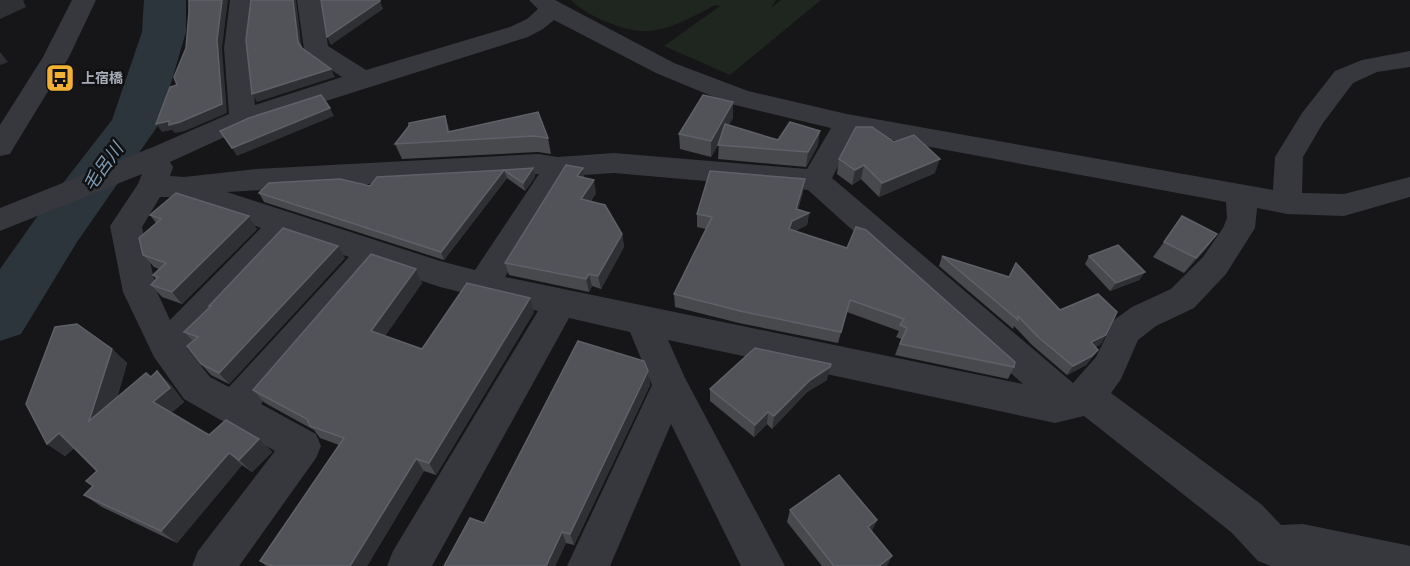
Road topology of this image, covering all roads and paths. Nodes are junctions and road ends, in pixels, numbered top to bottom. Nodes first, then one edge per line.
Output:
1 (84, 0) edge
2 (242, 0) edge
3 (309, 0) edge
4 (551, 8) edge
5 (1410, 59) edge
6 (363, 78) junction
7 (243, 118) junction
8 (847, 123) junction
9 (0, 147) edge
10 (558, 167) junction
11 (158, 173) junction
12 (816, 180) junction
13 (1410, 187) edge
14 (1240, 195) junction
15 (1287, 203) junction
16 (0, 220) edge
17 (285, 224) junction
18 (371, 253) junction
19 (483, 284) junction
20 (560, 303) junction
21 (642, 321) junction
22 (166, 347) junction
23 (670, 385) junction
24 (1078, 400) junction
25 (234, 408) junction
26 (213, 566) edge
27 (408, 566) edge
28 (588, 566) edge
29 (764, 566) edge
30 (1406, 566) edge

1 - 9 street
2 - 7 street
3 - 6 street
4 - 6 street
4 - 8 street
5 - 15 street
6 - 7 street
7 - 11 street
8 - 12 street
8 - 14 street
10 - 11 street
10 - 12 street
10 - 19 street
11 - 16 street
11 - 17 street
11 - 22 street
12 - 24 street
13 - 15 street
14 - 15 street
14 - 24 street
17 - 18 street
17 - 22 street
18 - 19 street
18 - 25 street
19 - 20 street
20 - 21 street
20 - 27 street
21 - 23 street
21 - 24 street
22 - 25 street
23 - 28 street
23 - 29 street
24 - 30 street
25 - 26 street

